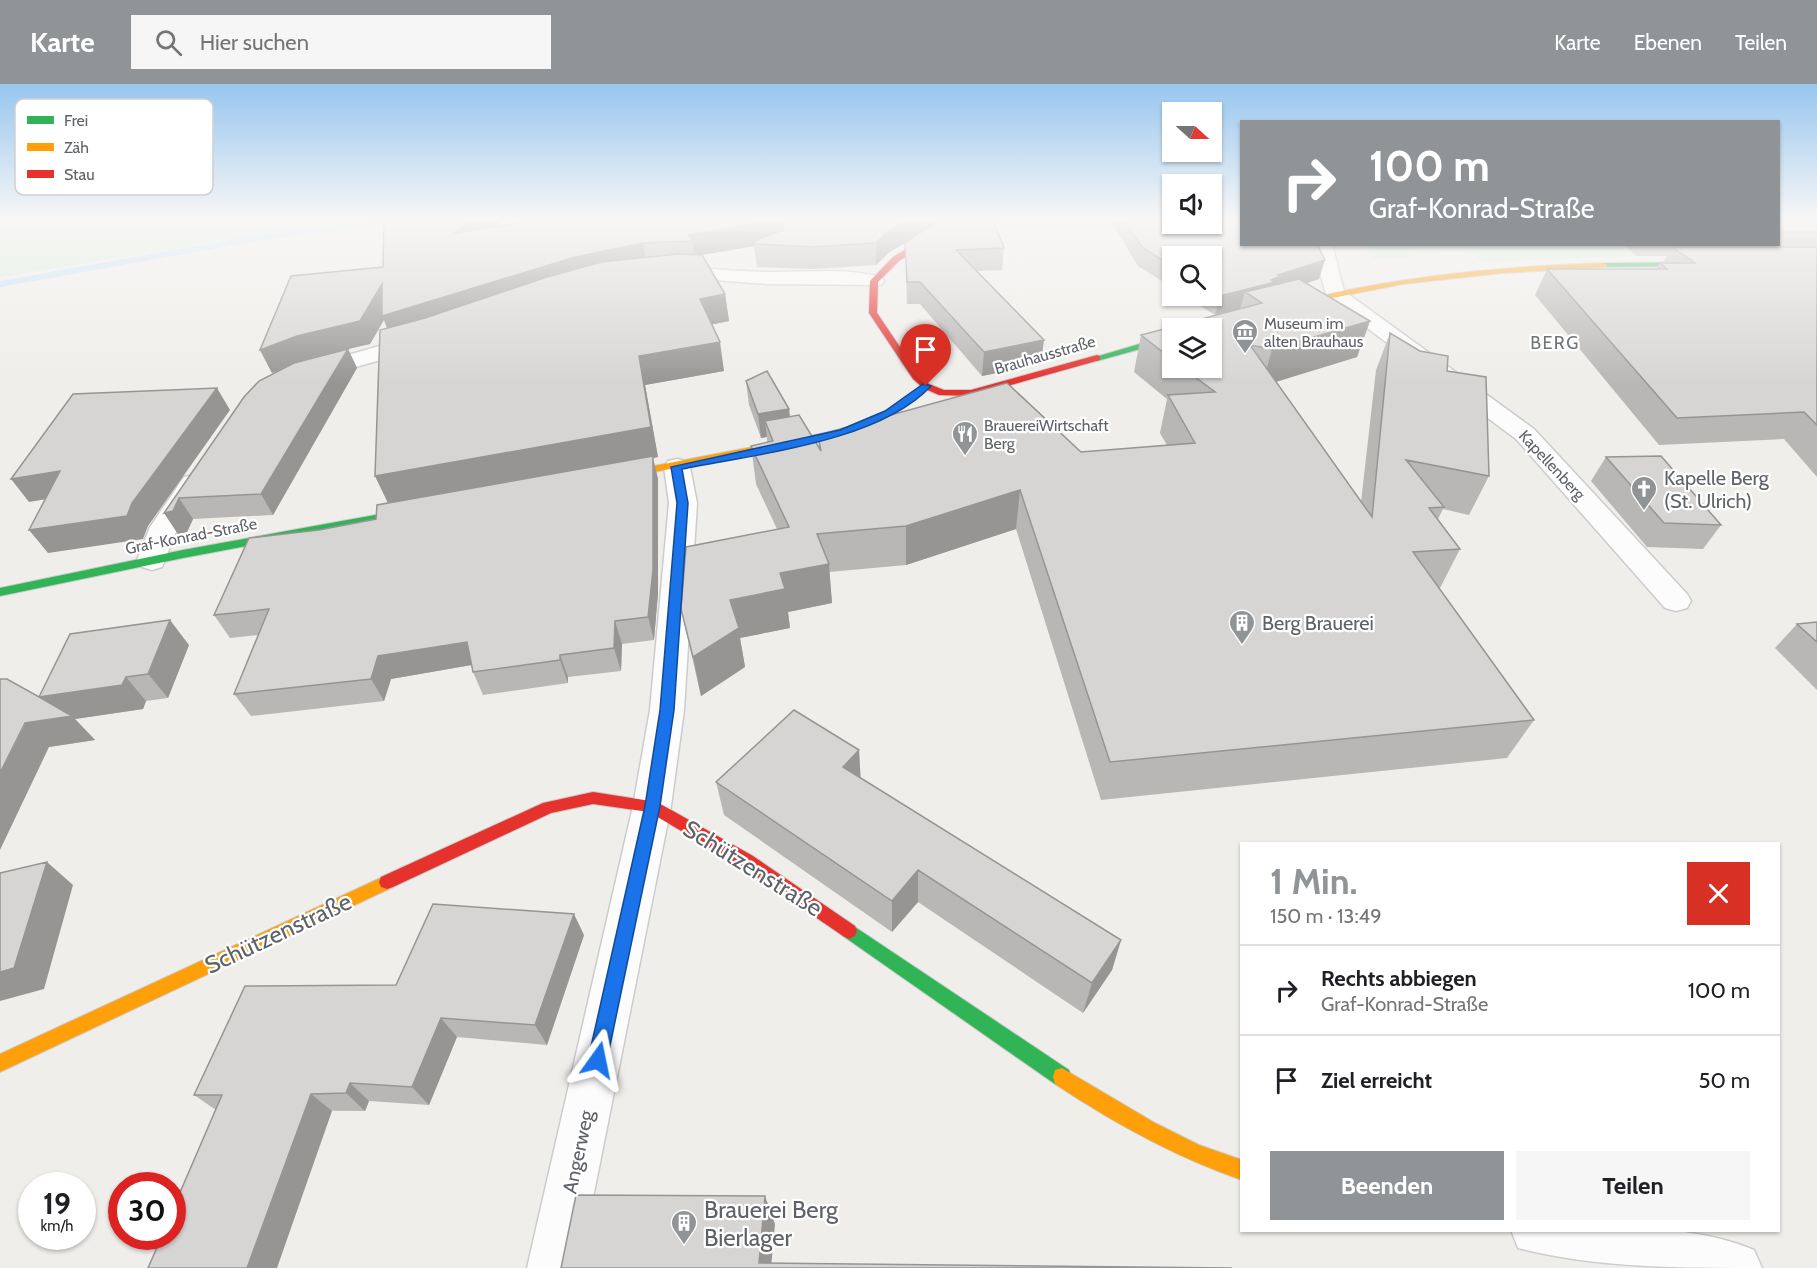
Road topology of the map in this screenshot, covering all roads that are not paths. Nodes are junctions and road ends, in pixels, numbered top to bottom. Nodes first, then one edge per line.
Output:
1 (660, 273) edge
2 (692, 273) edge
3 (882, 273) edge
4 (1329, 273) edge
5 (1466, 273) edge
6 (643, 275) edge
7 (874, 281) junction
8 (1334, 294) junction
9 (1222, 323) edge
10 (445, 333) edge
11 (1162, 340) edge
12 (287, 381) edge
13 (926, 386) junction
14 (208, 462) edge
15 (677, 467) junction
16 (597, 480) edge
17 (429, 509) edge
18 (153, 560) junction
19 (0, 592) edge
20 (1676, 601) dead end
21 (652, 806) junction
22 (0, 1063) edge
23 (1240, 1169) edge
24 (1542, 1232) edge
25 (1622, 1257) edge
26 (553, 1268) edge
27 (1736, 1268) edge

1 - 6 street
2 - 7 street
3 - 7 street
4 - 8 street
5 - 8 street
7 - 13 street
8 - 9 street
8 - 20 street, Kapellenberg
10 - 12 street
11 - 13 street, Brauhausstraße
13 - 15 street
14 - 18 street
15 - 16 street
15 - 21 street, Angerweg
17 - 18 street, Graf-Konrad-Straße
18 - 19 street, Graf-Konrad-Straße
21 - 22 street, Schützenstraße
21 - 23 street, Schützenstraße
21 - 26 street, Angerweg
24 - 25 street
25 - 27 street

